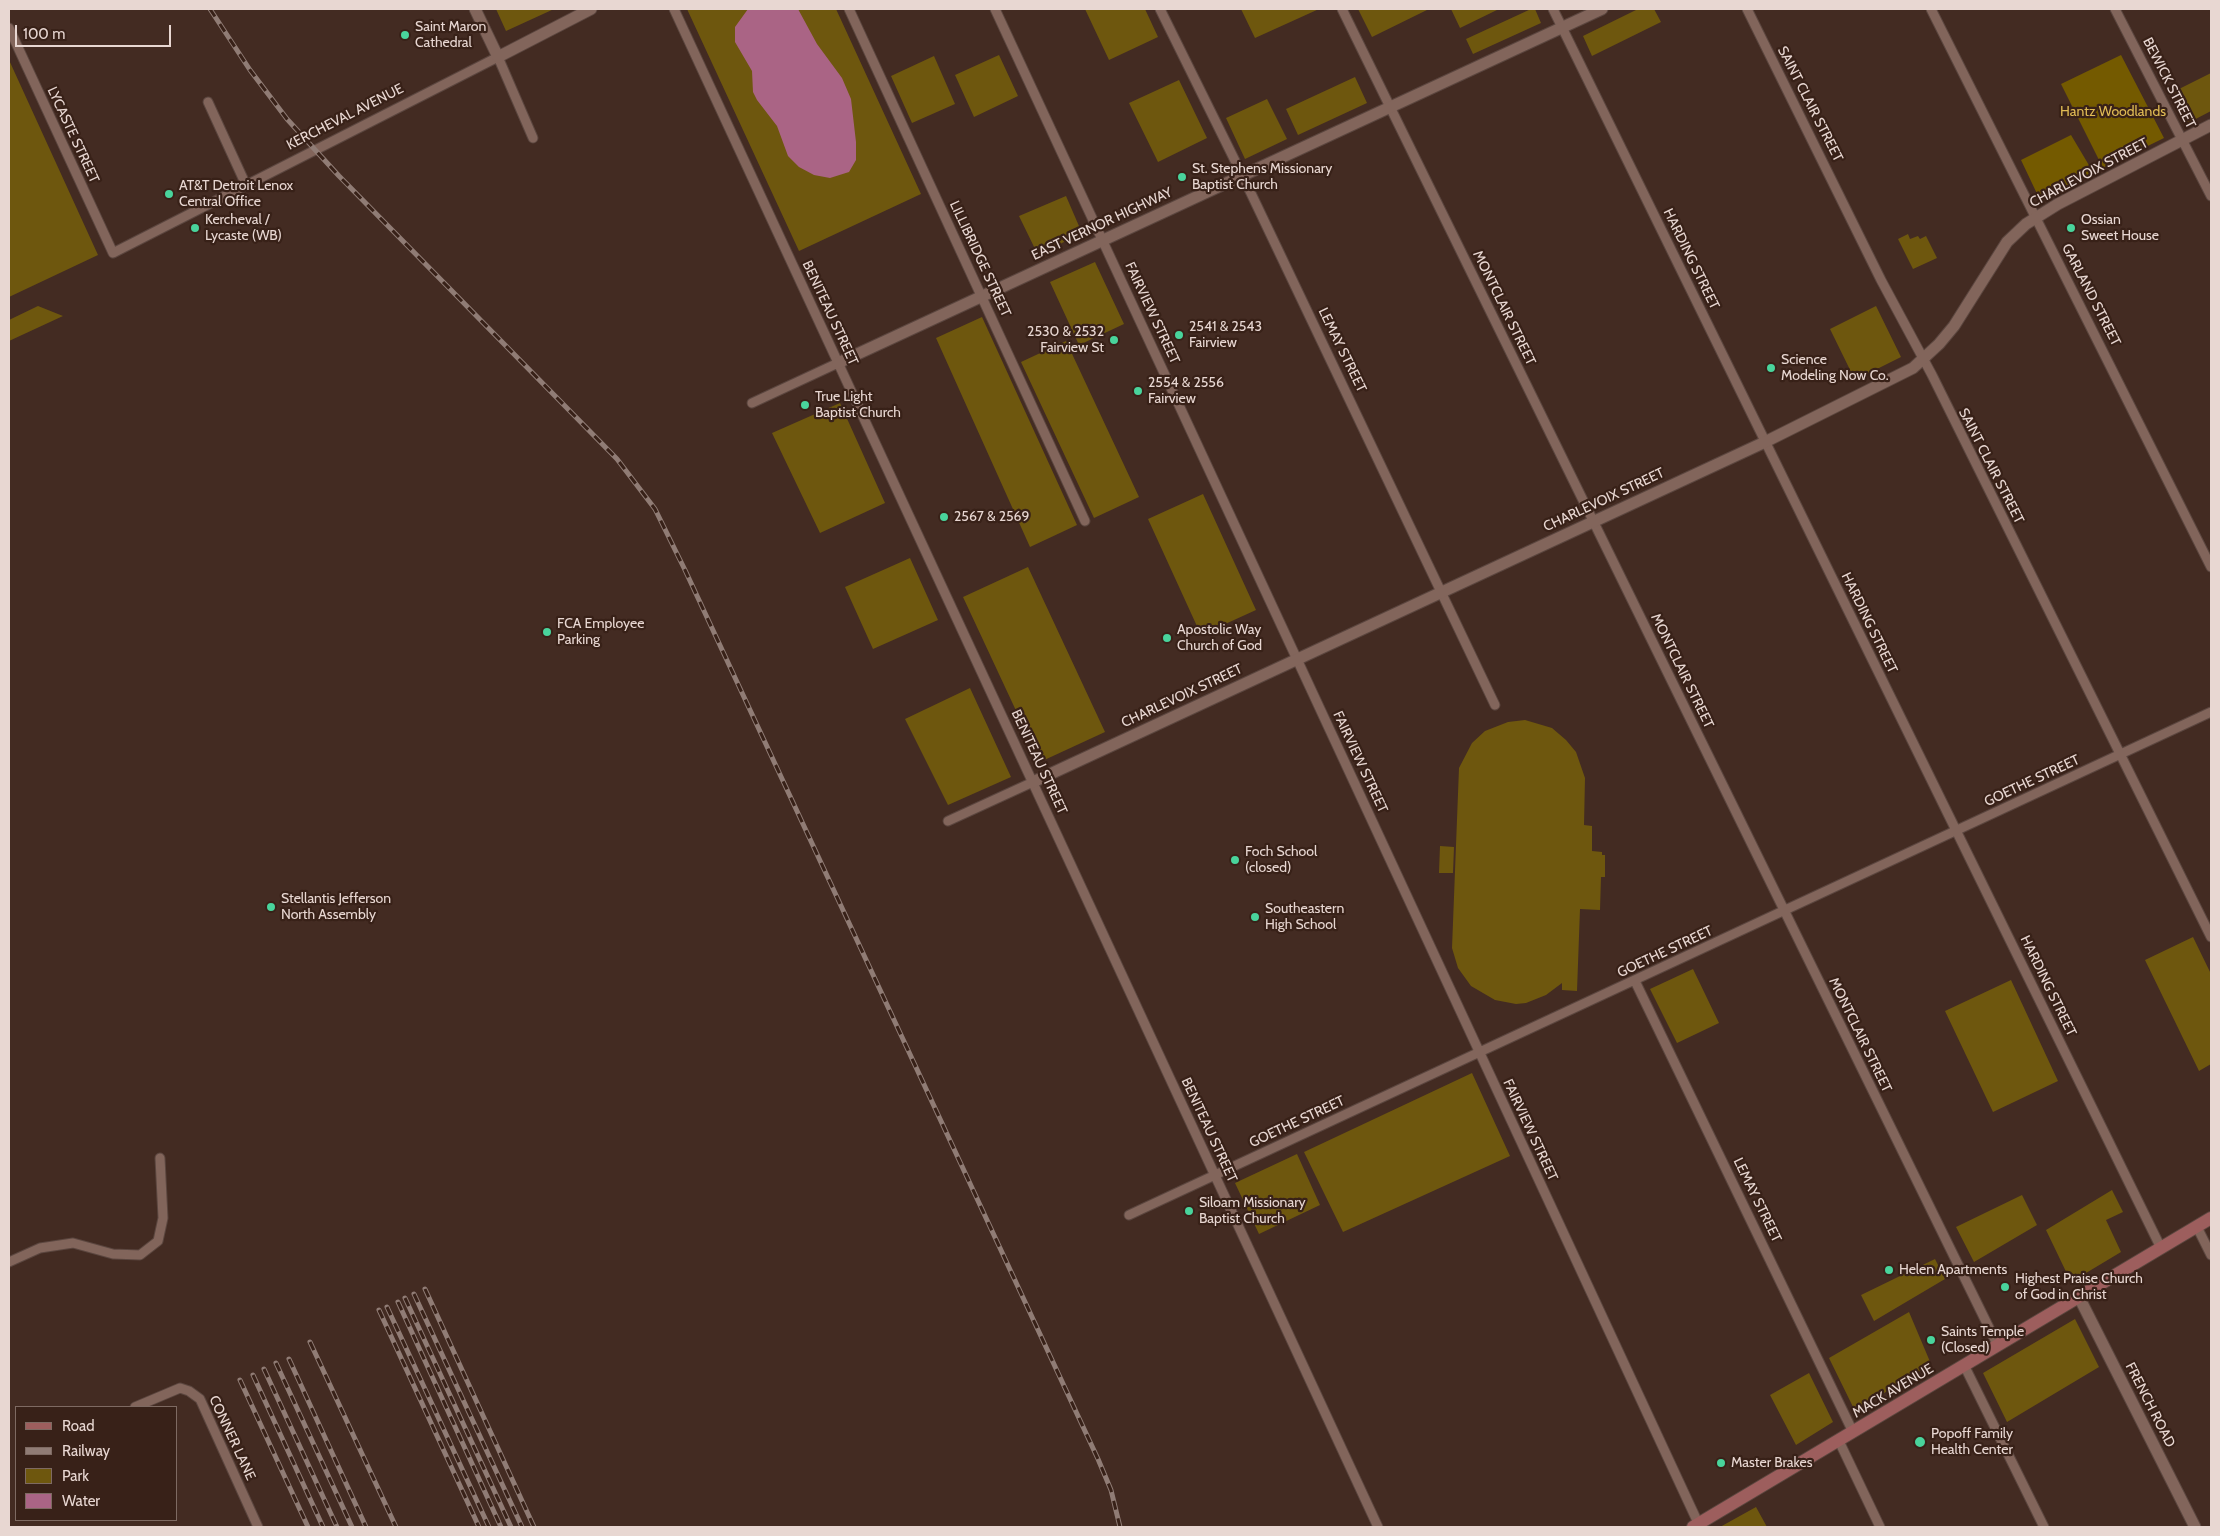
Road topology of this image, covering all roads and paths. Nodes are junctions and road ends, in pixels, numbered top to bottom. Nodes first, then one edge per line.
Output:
1 (475, 9) edge
2 (674, 9) edge
3 (849, 9) edge
4 (995, 9) edge
5 (1160, 9) edge
6 (1342, 9) edge
7 (1553, 9) edge
8 (1602, 9) edge
9 (1747, 9) edge
10 (1931, 9) edge
11 (2115, 9) edge
12 (584, 10) edge
13 (9, 28) edge
14 (1562, 28) junction
15 (498, 57) junction
16 (208, 102) dead end
17 (1390, 107) junction
18 (2211, 125) edge
19 (533, 138) dead end
20 (2182, 140) junction
21 (1241, 176) junction
22 (246, 185) junction
23 (2211, 196) edge
24 (2036, 217) junction
25 (1103, 240) junction
26 (113, 253) joint
27 (982, 296) junction
28 (1923, 360) junction
29 (838, 363) junction
30 (752, 404) dead end
31 (1765, 442) junction
32 (1085, 521) dead end
33 (1594, 522) junction
34 (2211, 567) edge
35 (1443, 592) junction
36 (1297, 660) junction
37 (1495, 705) dead end
38 (2211, 712) edge
39 (2121, 755) junction
40 (1033, 782) junction
41 (948, 822) dead end
42 (1956, 831) junction
43 (1785, 911) junction
44 (2211, 937) edge
45 (1635, 981) junction
46 (1479, 1054) junction
47 (160, 1158) dead end
48 (1215, 1176) junction
49 (1129, 1216) dead end
50 (2211, 1218) edge
51 (2197, 1227) junction
52 (2161, 1248) junction
53 (2211, 1255) edge
54 (9, 1262) edge
55 (2079, 1297) junction
56 (1998, 1346) junction
57 (1964, 1365) junction
58 (137, 1406) edge
59 (1853, 1432) junction
60 (1839, 1440) junction
61 (1697, 1526) edge
62 (258, 1527) edge
63 (1378, 1527) edge
64 (1880, 1527) edge
65 (2044, 1527) edge
66 (2194, 1527) edge

1 - 15 street
2 - 29 street, BENITEAU STREET
3 - 27 street, LILLIBRIDGE STREET
4 - 25 street, FAIRVIEW STREET
5 - 21 street, LEMAY STREET
6 - 17 street, MONTCLAIR STREET
7 - 14 street, HARDING STREET
8 - 14 street, EAST VERNOR HIGHWAY
9 - 28 street, SAINT CLAIR STREET
10 - 24 street, GARLAND STREET
11 - 20 street, BEWICK STREET
12 - 15 street, KERCHEVAL AVENUE
13 - 26 street, LYCASTE STREET
14 - 17 street, EAST VERNOR HIGHWAY
14 - 31 street, HARDING STREET
15 - 19 street
15 - 22 street, KERCHEVAL AVENUE
16 - 22 street
17 - 21 street, EAST VERNOR HIGHWAY
17 - 33 street, MONTCLAIR STREET
18 - 20 street, CHARLEVOIX STREET
20 - 23 street, BEWICK STREET
20 - 24 street, CHARLEVOIX STREET
21 - 25 street, EAST VERNOR HIGHWAY
21 - 35 street, LEMAY STREET
22 - 26 street, KERCHEVAL AVENUE
24 - 28 street, CHARLEVOIX STREET
24 - 34 street, GARLAND STREET
25 - 27 street, EAST VERNOR HIGHWAY
25 - 36 street, FAIRVIEW STREET
27 - 29 street, EAST VERNOR HIGHWAY
27 - 32 street, LILLIBRIDGE STREET
28 - 31 street, CHARLEVOIX STREET
28 - 39 street, SAINT CLAIR STREET
29 - 30 street, EAST VERNOR HIGHWAY
29 - 40 street, BENITEAU STREET
31 - 33 street, CHARLEVOIX STREET
31 - 42 street, HARDING STREET
33 - 35 street, CHARLEVOIX STREET
33 - 43 street, MONTCLAIR STREET
35 - 36 street, CHARLEVOIX STREET
35 - 37 street, LEMAY STREET
36 - 40 street, CHARLEVOIX STREET
36 - 46 street, FAIRVIEW STREET
38 - 39 street, GOETHE STREET
39 - 42 street, GOETHE STREET
39 - 44 street, SAINT CLAIR STREET
40 - 41 street, CHARLEVOIX STREET
40 - 48 street, BENITEAU STREET
42 - 43 street, GOETHE STREET
42 - 52 street, HARDING STREET
43 - 45 street, GOETHE STREET
43 - 56 street, MONTCLAIR STREET
45 - 46 street, GOETHE STREET
45 - 59 street, LEMAY STREET
46 - 48 street, GOETHE STREET
46 - 61 street, FAIRVIEW STREET
47 - 54 street
48 - 49 street, GOETHE STREET
48 - 63 street, BENITEAU STREET
50 - 51 main road, MACK AVENUE
51 - 52 main road, MACK AVENUE
51 - 53 street
52 - 55 main road, MACK AVENUE
55 - 56 main road, MACK AVENUE
55 - 66 street, FRENCH ROAD
56 - 57 main road, MACK AVENUE
57 - 59 main road, MACK AVENUE
57 - 65 street
58 - 62 street, CONNER LANE
59 - 60 main road, MACK AVENUE
60 - 61 main road, MACK AVENUE
60 - 64 street

